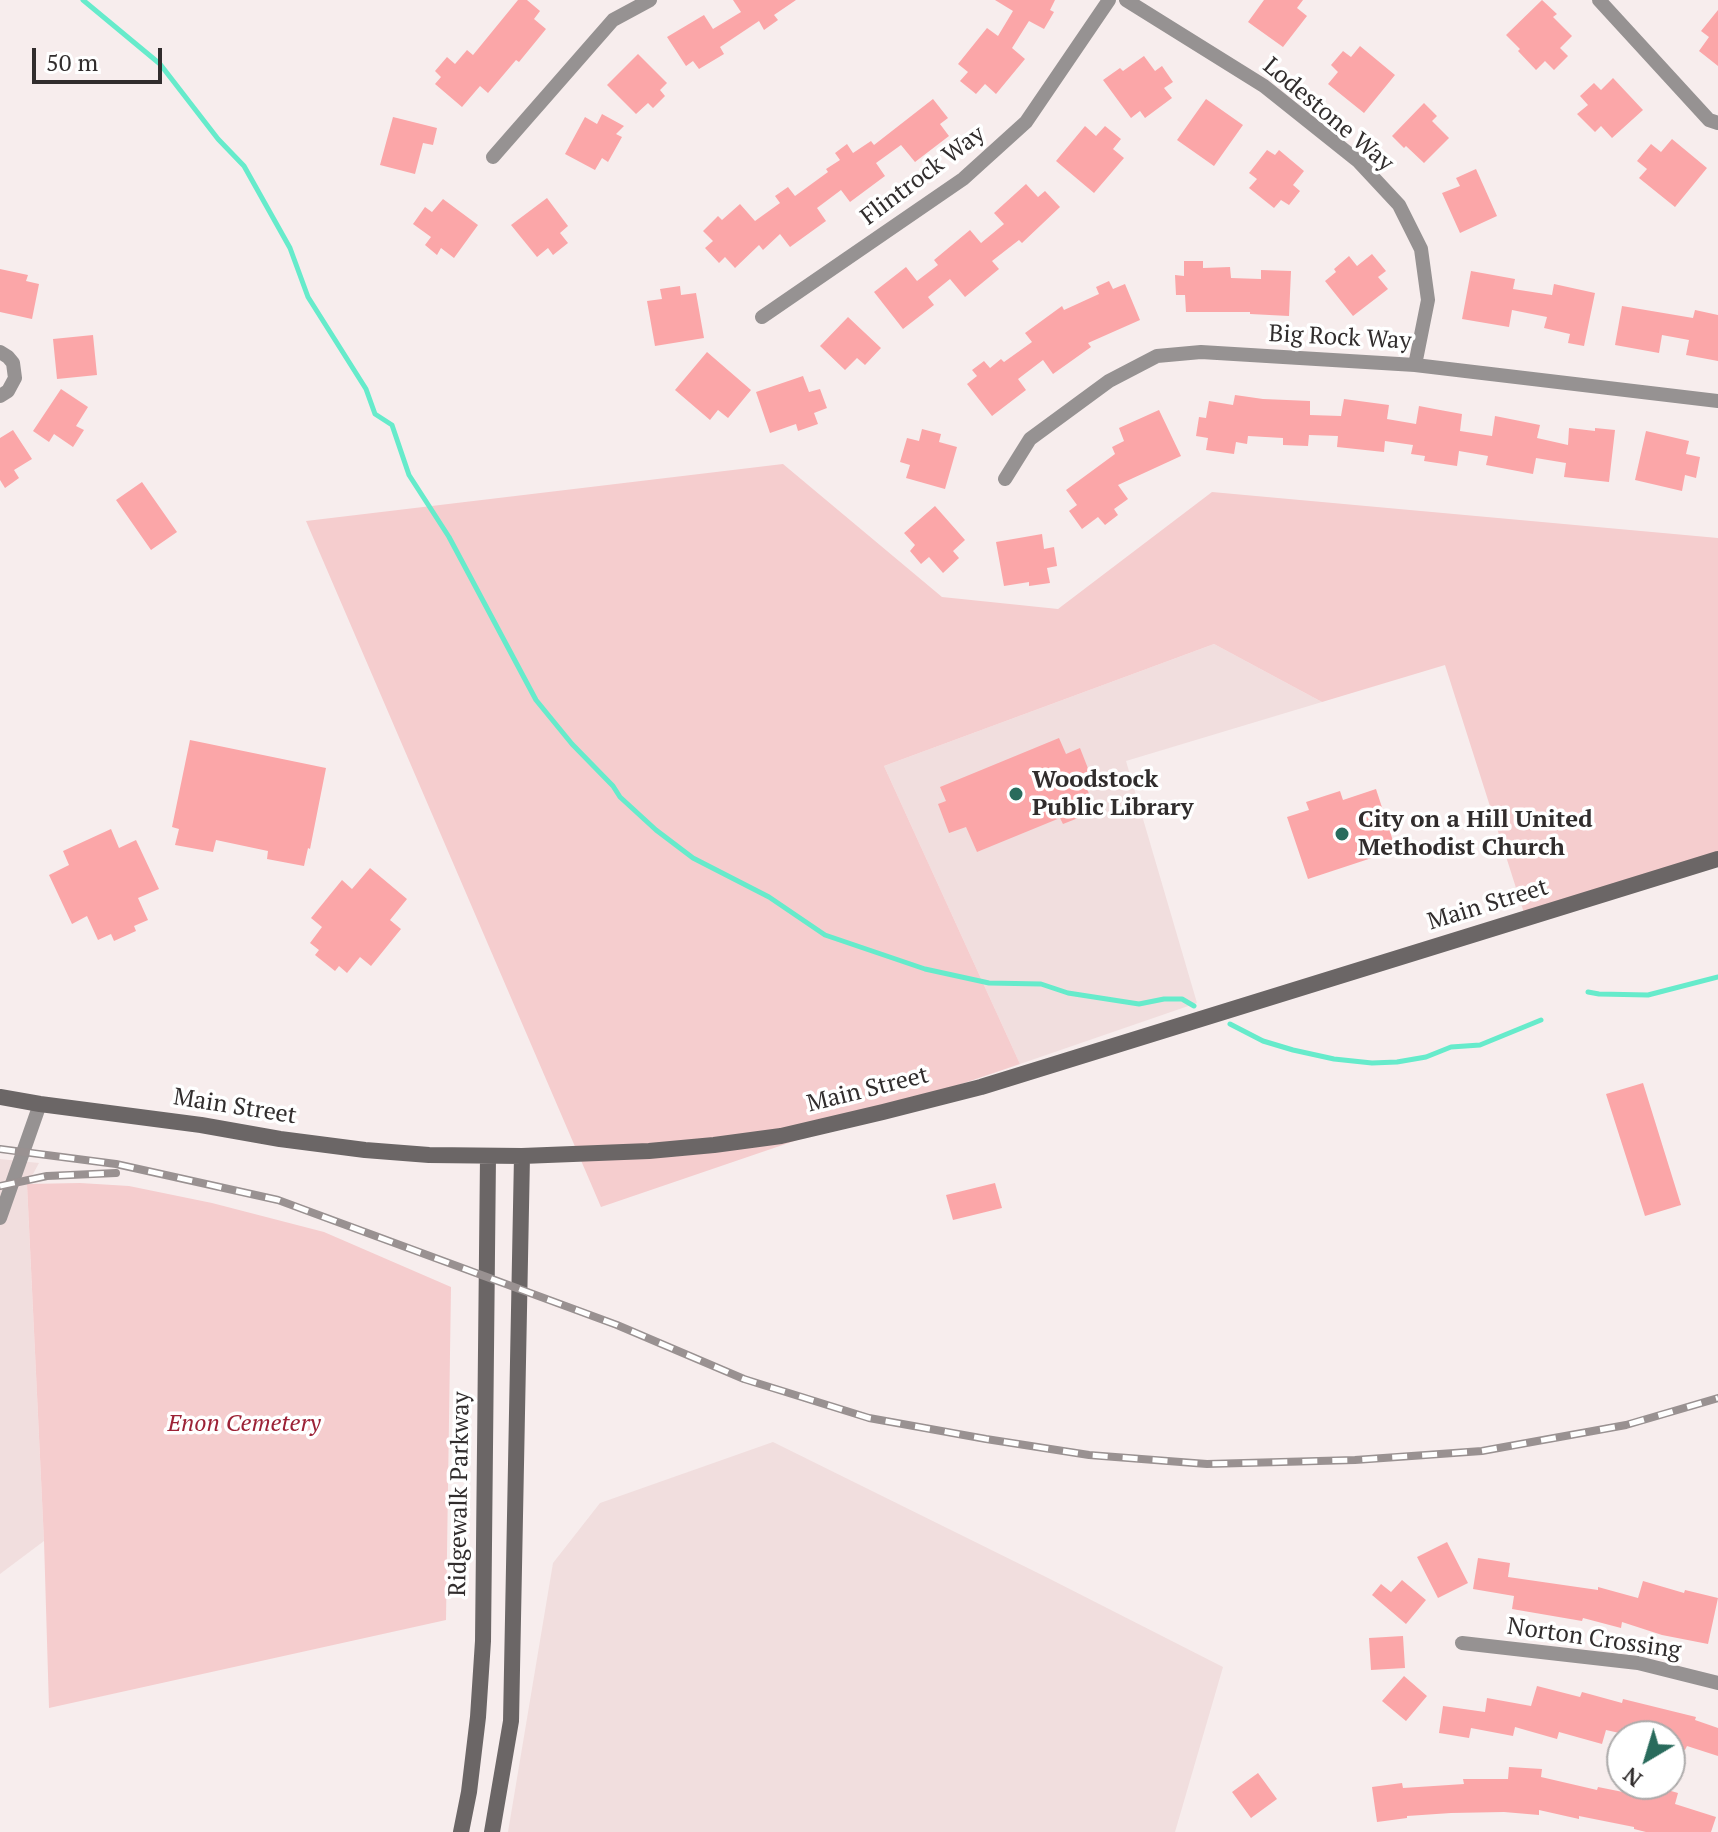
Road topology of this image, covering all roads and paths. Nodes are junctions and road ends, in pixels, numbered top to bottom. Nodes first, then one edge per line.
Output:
1 (650, 0) edge
2 (1109, 0) edge
3 (1126, 0) edge
4 (1599, 0) edge
5 (1718, 123) edge
6 (493, 157) dead end
7 (762, 317) dead end
8 (0, 352) edge
9 (1415, 365) junction
10 (0, 396) edge
11 (1718, 401) edge
12 (1005, 479) dead end
13 (1718, 859) edge
14 (0, 1097) edge
15 (40, 1104) junction
16 (488, 1156) junction
17 (522, 1156) junction
18 (0, 1218) edge
19 (1462, 1643) dead end
20 (1718, 1683) edge
21 (461, 1832) edge
22 (492, 1832) edge

1 - 6 street
2 - 7 street, Flintrock Way
3 - 9 street, Lodestone Way
4 - 5 street
8 - 10 street
9 - 11 street, Big Rock Way
9 - 12 street, Big Rock Way
13 - 17 main road, Main Street
14 - 15 main road, Main Street
15 - 16 main road, Main Street
15 - 18 street
16 - 17 main road, Main Street
16 - 21 main road, Ridgewalk Parkway
17 - 22 main road
19 - 20 street, Norton Crossing

